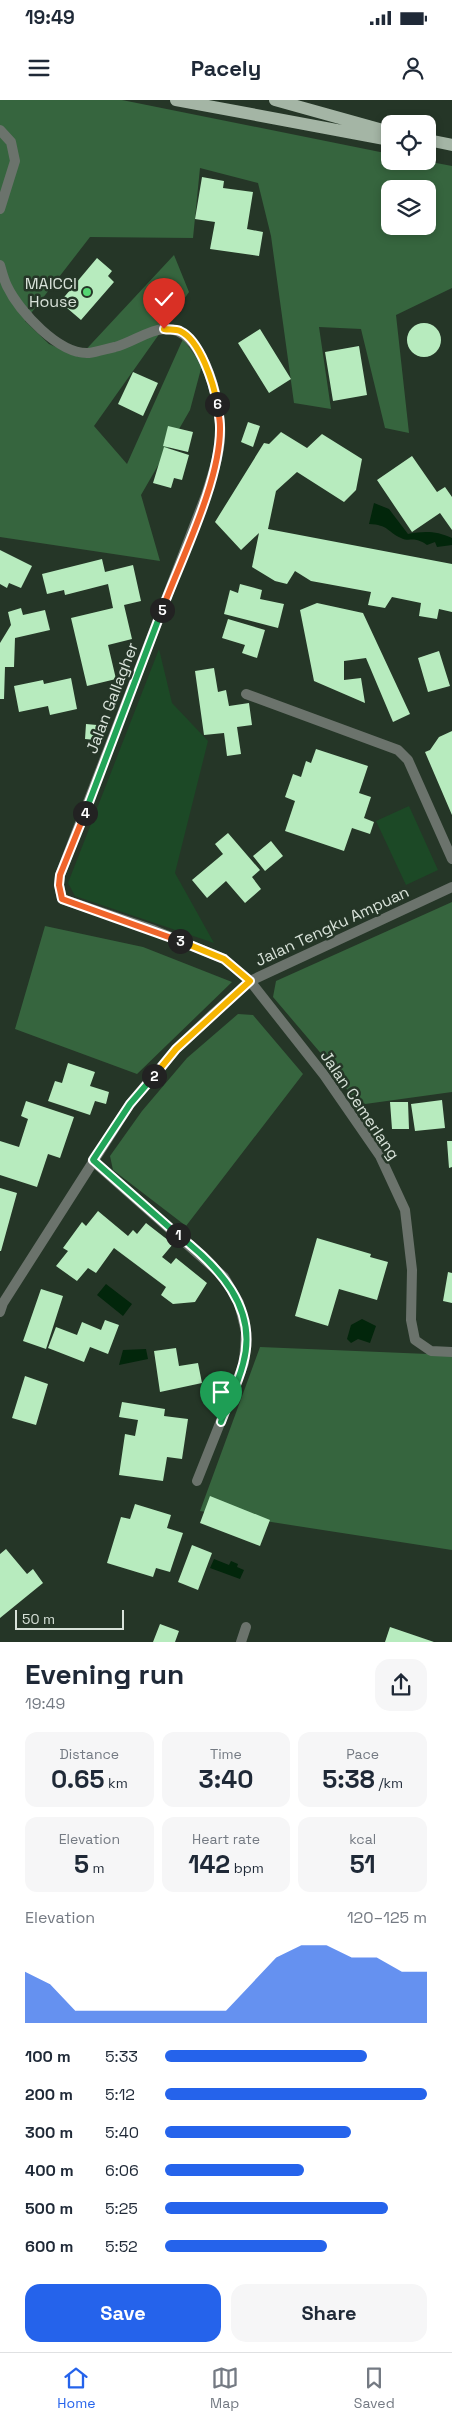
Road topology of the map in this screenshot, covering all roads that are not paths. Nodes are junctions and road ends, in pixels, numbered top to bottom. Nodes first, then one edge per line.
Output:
1 (176, 100) edge
2 (275, 100) edge
3 (381, 129) edge
4 (0, 130) edge
5 (381, 138) edge
6 (452, 140) edge
7 (436, 141) edge
8 (436, 143) edge
9 (452, 145) edge
10 (0, 209) edge
11 (0, 264) edge
12 (246, 694) dead end
13 (452, 858) edge
14 (452, 887) edge
15 (250, 981) junction
16 (93, 1160) junction
17 (0, 1312) edge
18 (452, 1352) edge
19 (197, 1481) dead end
20 (246, 1627) dead end
21 (241, 1642) edge

1 - 5 main road
2 - 3 main road
4 - 10 street
6 - 7 main road
8 - 9 main road
11 - 15 street, Jalan Gallagher
12 - 13 street
14 - 15 street, Jalan Tengku Ampuan
15 - 16 street, Jalan Tengku Ampuan
15 - 18 street, Jalan Cemerlang
16 - 17 street, Jalan Tengku Ampuan
16 - 19 street
20 - 21 street

